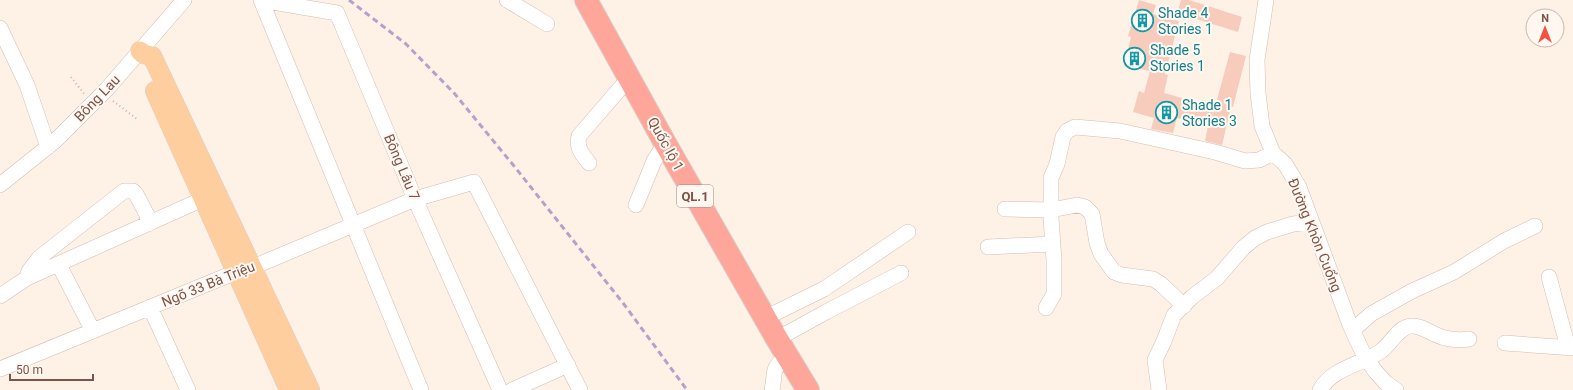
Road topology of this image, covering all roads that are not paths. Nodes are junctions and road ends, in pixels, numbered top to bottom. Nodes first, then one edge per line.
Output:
1 (184, 0) edge
2 (261, 0) edge
3 (507, 0) edge
4 (586, 0) edge
5 (1264, 1) edge
6 (547, 24) dead end
7 (0, 28) edge
8 (142, 53) junction
9 (629, 78) junction
10 (665, 143) junction
11 (48, 147) junction
12 (1273, 153) junction
13 (589, 163) dead end
14 (0, 185) edge
15 (203, 199) junction
16 (415, 199) junction
17 (636, 205) dead end
18 (1005, 209) dead end
19 (1051, 210) junction
20 (1311, 222) junction
21 (148, 224) junction
22 (353, 225) junction
23 (1535, 226) dead end
24 (908, 232) dead end
25 (1053, 244) junction
26 (988, 247) dead end
27 (59, 265) junction
28 (244, 269) junction
29 (901, 273) dead end
30 (1549, 277) dead end
31 (27, 278) junction
32 (0, 296) edge
33 (1184, 306) junction
34 (150, 307) junction
35 (1046, 308) dead end
36 (765, 318) junction
37 (1352, 330) junction
38 (92, 331) junction
39 (1470, 339) dead end
40 (1505, 343) dead end
41 (1571, 345) edge
42 (782, 347) junction
43 (1366, 359) junction
44 (568, 365) junction
45 (0, 369) edge
46 (188, 390) edge
47 (289, 390) edge
48 (310, 390) edge
49 (421, 390) edge
50 (500, 390) edge
51 (512, 390) edge
52 (580, 390) edge
53 (772, 390) edge
54 (808, 390) edge
55 (1159, 390) edge
56 (1320, 390) edge
57 (1396, 390) edge

1 - 8 street, Bông Lau
2 - 16 street, Bông Lâu 7
2 - 22 street
3 - 6 street
4 - 9 highway, Quốc lộ 1 / QL.1
5 - 12 street, Đường Khòn Cuổng
7 - 11 street
8 - 11 street, Bông Lau
8 - 15 main road
8 - 28 main road
9 - 10 highway, Quốc lộ 1 / QL.1
9 - 13 street
10 - 17 street
10 - 36 highway, Quốc lộ 1 / QL.1
11 - 14 street, Bông Lau
12 - 19 street
12 - 20 street, Đường Khòn Cuổng
15 - 21 street
15 - 28 main road
16 - 22 street, Ngõ 33 Bà Triệu
16 - 44 street, Ngõ 33 Bà Triệu
16 - 50 street, Bông Lâu 7
18 - 19 street
19 - 25 street
19 - 33 street
20 - 33 street
20 - 37 street, Đường Khòn Cuổng
21 - 27 street
21 - 31 street
22 - 28 street, Ngõ 33 Bà Triệu
22 - 49 street
23 - 37 street
24 - 36 street
25 - 26 street
25 - 35 street
27 - 31 street
27 - 38 street
28 - 34 street, Ngõ 33 Bà Triệu
28 - 47 main road
28 - 48 main road
29 - 42 street
30 - 41 street
31 - 32 street
33 - 55 street
34 - 38 street, Ngõ 33 Bà Triệu
34 - 46 street
36 - 42 highway, Quốc lộ 1 / QL.1
37 - 43 street, Đường Khòn Cuổng
38 - 45 street, Ngõ 33 Bà Triệu
39 - 43 street
40 - 41 street
42 - 53 street
42 - 54 highway, Quốc lộ 1 / QL.1
43 - 56 street
43 - 57 street, Đường Khòn Cuổng
44 - 51 street
44 - 52 street

